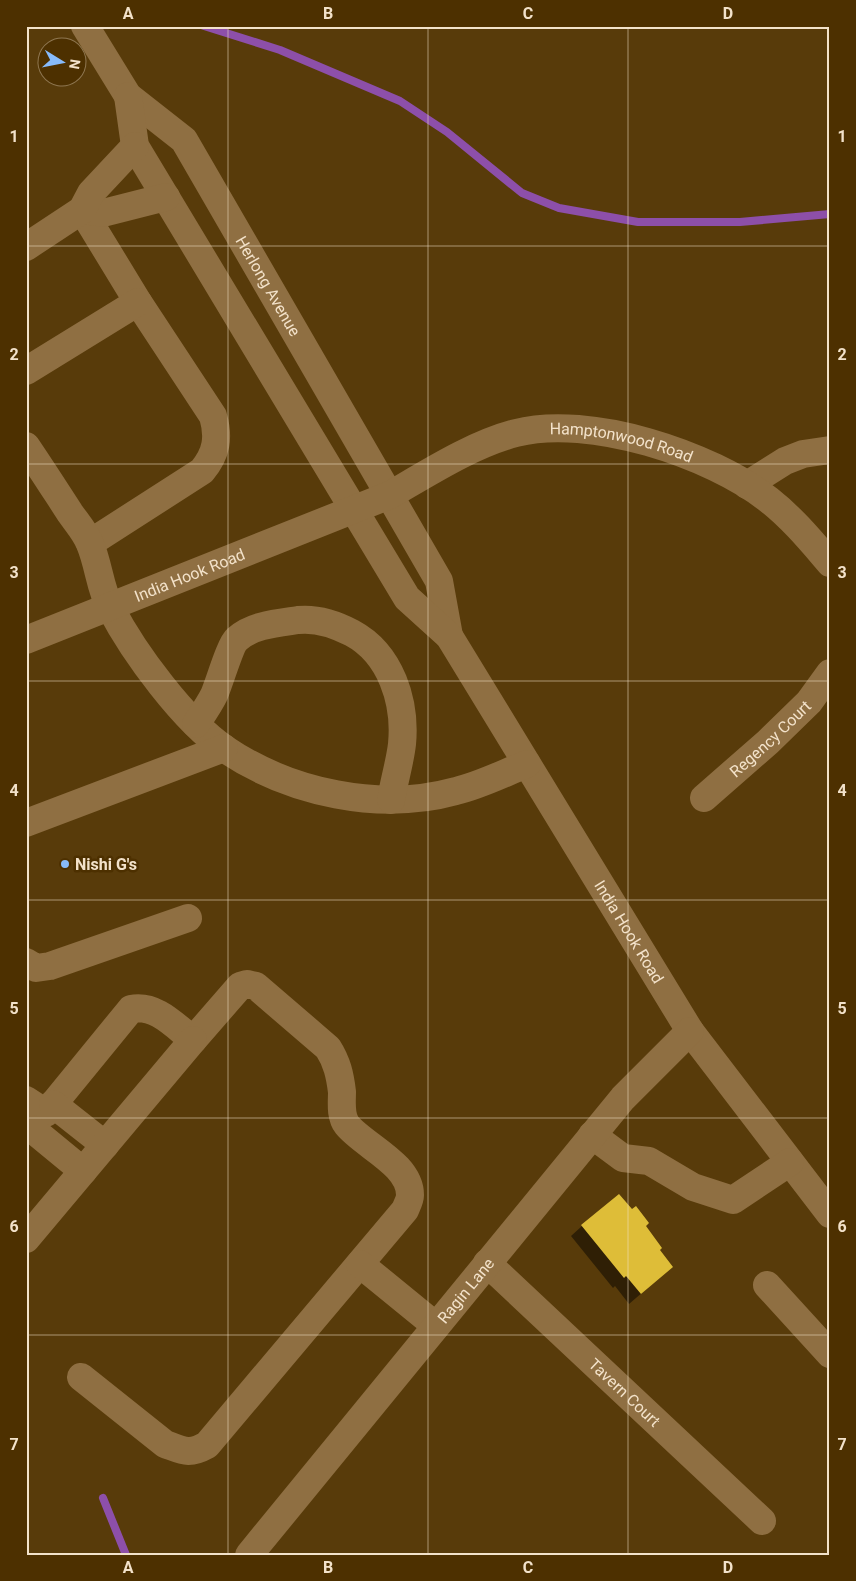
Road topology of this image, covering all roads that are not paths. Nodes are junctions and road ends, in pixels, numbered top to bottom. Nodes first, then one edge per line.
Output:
1 (85, 26) edge
2 (128, 96) junction
3 (135, 146) junction
4 (166, 197) junction
5 (82, 210) junction
6 (26, 247) edge
7 (138, 302) junction
8 (26, 371) edge
9 (26, 446) edge
10 (830, 450) edge
11 (747, 485) junction
12 (390, 495) junction
13 (354, 510) junction
14 (90, 543) junction
15 (830, 563) edge
16 (110, 608) junction
17 (449, 636) junction
18 (26, 640) edge
19 (830, 673) edge
20 (196, 724) junction
21 (224, 748) junction
22 (527, 764) junction
23 (704, 798) dead end
24 (390, 800) junction
25 (26, 823) edge
26 (188, 918) dead end
27 (26, 962) edge
28 (690, 1030) junction
29 (193, 1040) junction
30 (37, 1116) edge
31 (592, 1135) junction
32 (105, 1145) junction
33 (790, 1162) junction
34 (83, 1171) junction
35 (830, 1214) edge
36 (26, 1239) edge
37 (486, 1263) junction
38 (360, 1264) junction
39 (767, 1285) dead end
40 (436, 1326) junction
41 (830, 1354) edge
42 (81, 1377) dead end
43 (762, 1521) dead end
44 (249, 1555) edge

1 - 2 street, Herlong Avenue
2 - 3 street, Herlong Avenue
2 - 12 street, Herlong Avenue
3 - 4 street, Herlong Avenue
3 - 5 street
4 - 5 street
4 - 13 street, Herlong Avenue
5 - 6 street
5 - 7 street
7 - 8 street
7 - 14 street
9 - 14 street
10 - 11 street
11 - 12 street, Hamptonwood Road
11 - 15 street, Hamptonwood Road
12 - 13 street, India Hook Road
12 - 17 street, India Hook Road
13 - 16 street, India Hook Road
13 - 17 street, India Hook Road
14 - 16 street
16 - 18 street, India Hook Road
16 - 20 street
17 - 22 street, India Hook Road
19 - 23 street, Regency Court
20 - 21 street
20 - 24 street
21 - 24 street
21 - 25 street
22 - 24 street
22 - 28 street, India Hook Road
26 - 27 street
28 - 31 street, Ragin Lane
28 - 33 street, India Hook Road
29 - 30 street
29 - 32 street
29 - 38 street
30 - 32 street
30 - 34 street
31 - 33 street
31 - 37 street, Ragin Lane
32 - 34 street
33 - 35 street, India Hook Road
34 - 36 street
37 - 40 street, Ragin Lane
37 - 43 street, Tavern Court
38 - 40 street
38 - 42 street
39 - 41 street
40 - 44 street, Ragin Lane

